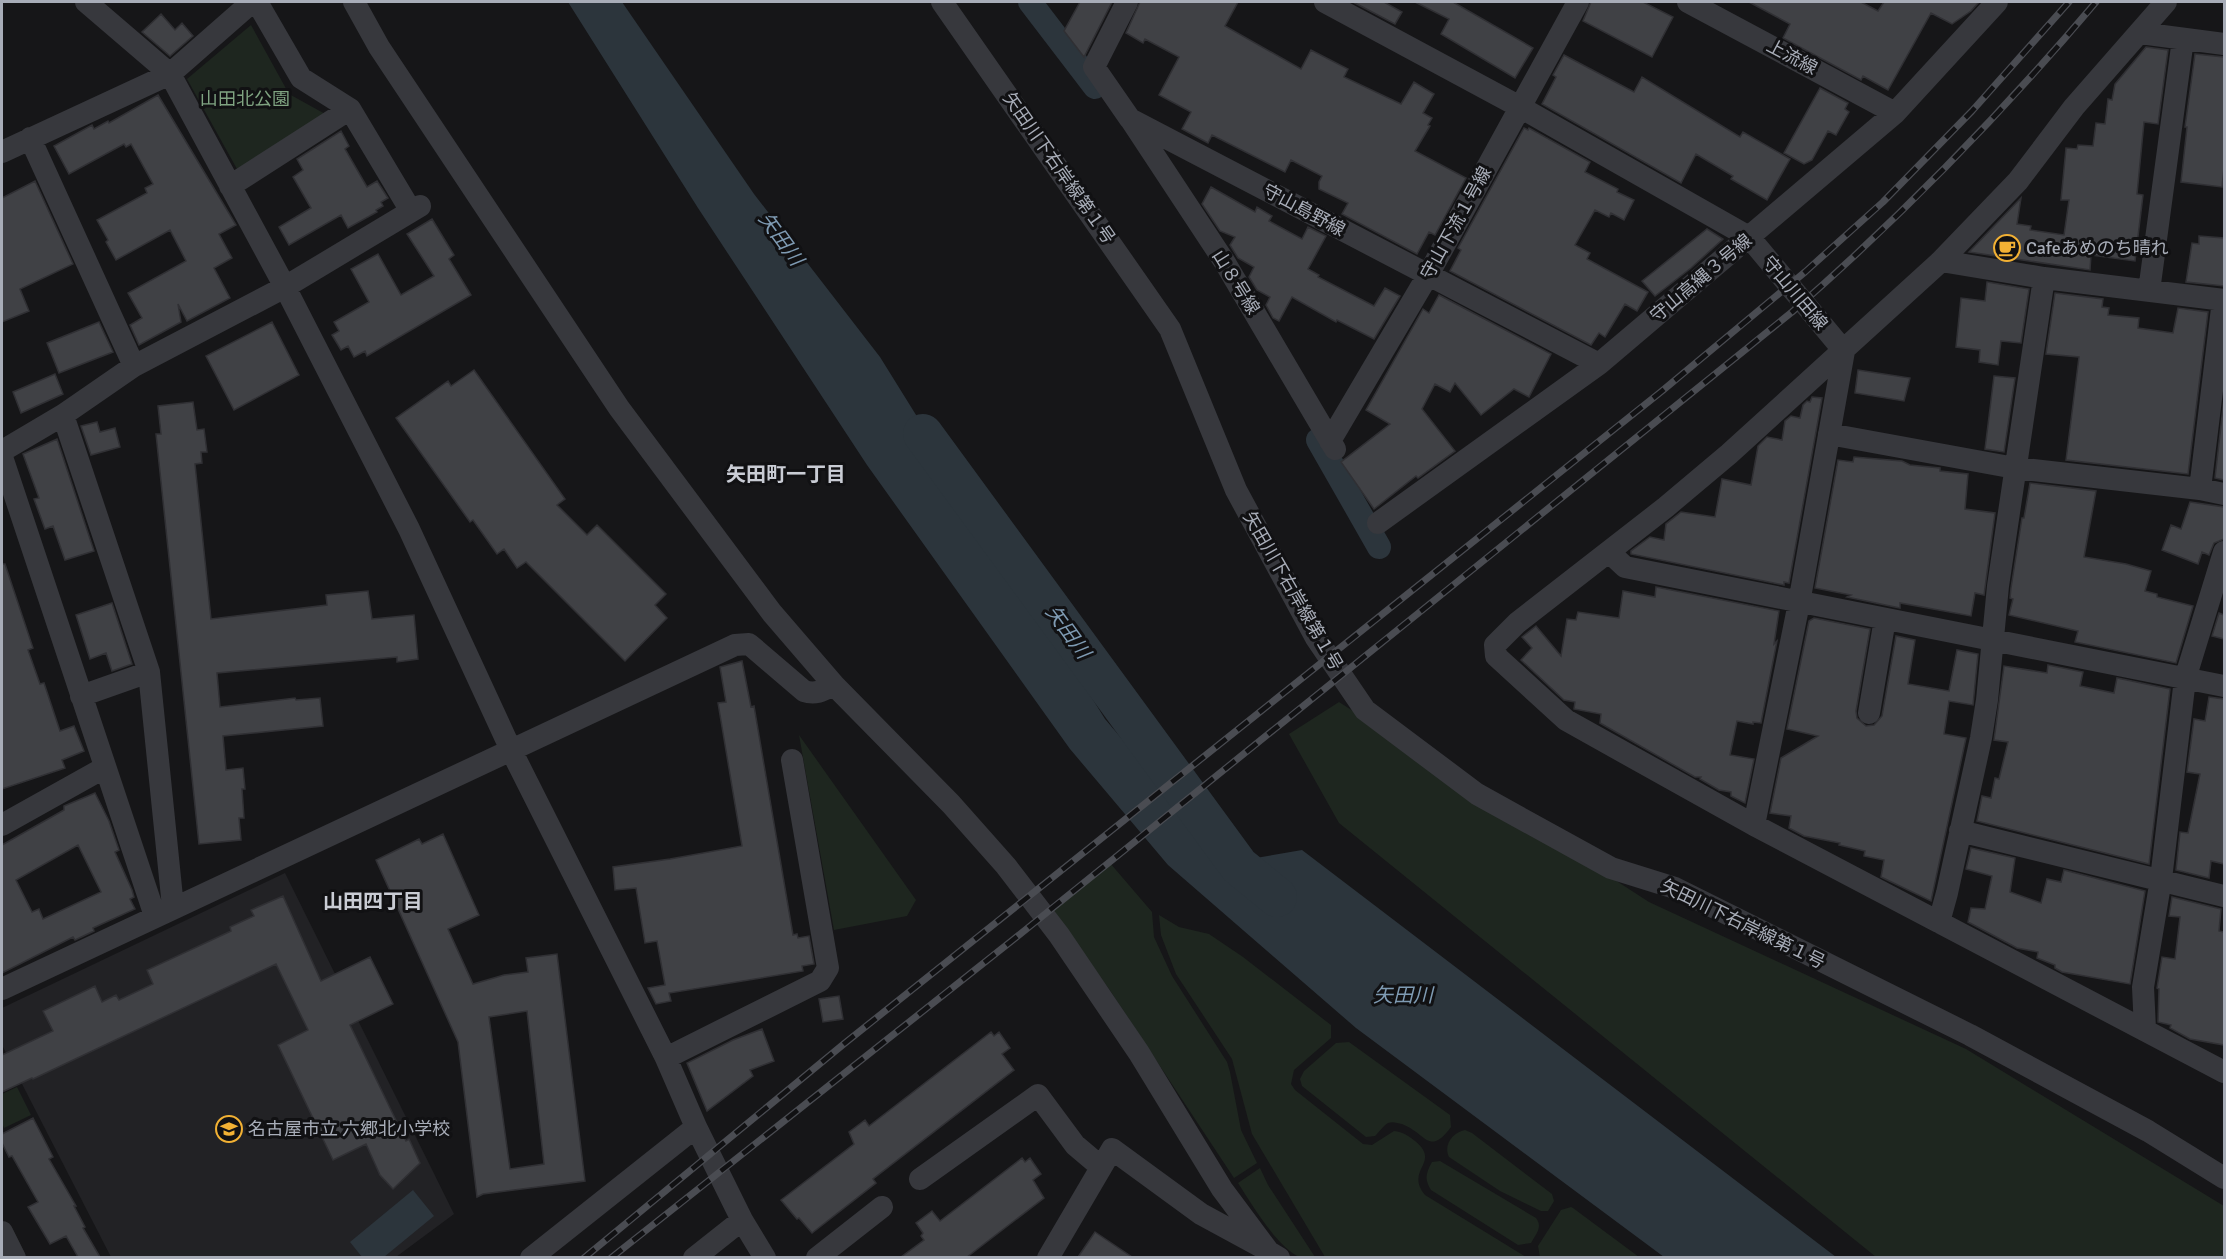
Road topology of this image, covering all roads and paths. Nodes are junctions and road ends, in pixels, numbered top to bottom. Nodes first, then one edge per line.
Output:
1 (86, 2) edge
2 (255, 2) edge
3 (336, 2) edge
4 (354, 2) edge
5 (942, 2) edge
6 (1127, 2) edge
7 (1325, 2) edge
8 (1578, 2) edge
9 (1688, 2) edge
10 (1997, 2) edge
11 (2166, 2) edge
12 (2140, 33) junction
13 (2182, 39) junction
14 (2224, 44) edge
15 (379, 47) junction
16 (170, 74) junction
17 (1520, 107) junction
18 (350, 109) junction
19 (1895, 113) junction
20 (1130, 119) junction
21 (30, 138) junction
22 (2, 152) edge
23 (230, 186) junction
24 (1749, 237) junction
25 (1941, 261) junction
26 (1428, 275) junction
27 (2044, 278) junction
28 (285, 287) junction
29 (2149, 291) junction
30 (2224, 300) edge
31 (1844, 351) junction
32 (1599, 364) junction
33 (134, 366) junction
34 (63, 415) junction
35 (1829, 434) junction
36 (1333, 445) joint
37 (2, 451) edge
38 (2, 457) edge
39 (2015, 468) junction
40 (2200, 489) junction
41 (2224, 494) edge
42 (1378, 523) dead end
43 (1609, 552) junction
44 (2224, 552) edge
45 (1799, 603) junction
46 (1885, 619) junction
47 (1993, 640) junction
48 (148, 672) junction
49 (2185, 679) junction
50 (834, 685) junction
51 (2224, 686) edge
52 (81, 696) junction
53 (1869, 713) dead end
54 (510, 750) junction
55 (792, 760) dead end
56 (104, 768) junction
57 (2, 825) edge
58 (1754, 825) junction
59 (1960, 831) junction
60 (2161, 879) junction
61 (2224, 896) edge
62 (164, 912) junction
63 (1939, 921) junction
64 (2, 989) edge
65 (2145, 1029) junction
66 (666, 1058) junction
67 (2224, 1072) edge
68 (696, 1127) junction
69 (1101, 1167) junction
70 (2224, 1178) edge
71 (920, 1179) dead end
72 (882, 1207) dead end
73 (742, 1220) junction
74 (2, 1232) edge
75 (1274, 1255) edge
76 (15, 1257) edge
77 (531, 1257) edge
78 (694, 1257) edge
79 (765, 1257) edge
80 (818, 1257) edge
81 (1048, 1257) edge

1 - 16 street
2 - 16 street
2 - 18 street
3 - 15 street
4 - 15 street
5 - 70 street, 矢田川下右岸線第１号
6 - 20 street, 守山島野線
7 - 17 street, 守山川田線
8 - 17 street, 守山下流１号線
9 - 19 street, 上流線
10 - 19 street, 守山高縄３号線
11 - 12 street
12 - 13 street
12 - 25 street
13 - 14 street
13 - 29 street
15 - 50 street
16 - 21 street
16 - 23 street
17 - 24 street, 守山川田線
17 - 26 street, 守山下流１号線
18 - 23 street
18 - 28 street
19 - 24 street, 守山高縄３号線
20 - 26 street, 守山島野線
20 - 36 street, 山８号線
21 - 22 street
21 - 33 street
23 - 28 street
24 - 31 street, 守山川田線
24 - 32 street, 守山高縄３号線
25 - 27 street
25 - 31 street
26 - 32 street, 守山島野線
26 - 36 street, 守山下流１号線
27 - 29 street
27 - 39 street
28 - 33 street
28 - 54 street
29 - 30 street
30 - 40 street
31 - 35 street
31 - 43 street
32 - 42 street, 守山高縄３号線
33 - 34 street
34 - 37 street
34 - 48 street
35 - 39 street
35 - 45 street
38 - 52 street
39 - 40 street
39 - 47 street
40 - 41 street
43 - 45 street
43 - 58 street
44 - 49 street
45 - 46 street
45 - 58 street
46 - 47 street
46 - 53 street
47 - 49 street
47 - 59 street
48 - 52 street
48 - 62 street
49 - 51 street
49 - 60 street
50 - 54 street
50 - 75 street
52 - 56 street
54 - 62 street
54 - 66 street
55 - 66 street
56 - 57 street
56 - 62 street
58 - 63 street
59 - 60 street
59 - 63 street
60 - 61 street
60 - 65 street
62 - 64 street
63 - 65 street
65 - 67 street
66 - 68 street
68 - 73 street
68 - 77 street
69 - 71 street
69 - 75 street
69 - 81 street
72 - 80 street
73 - 78 street
73 - 79 street
74 - 76 street

